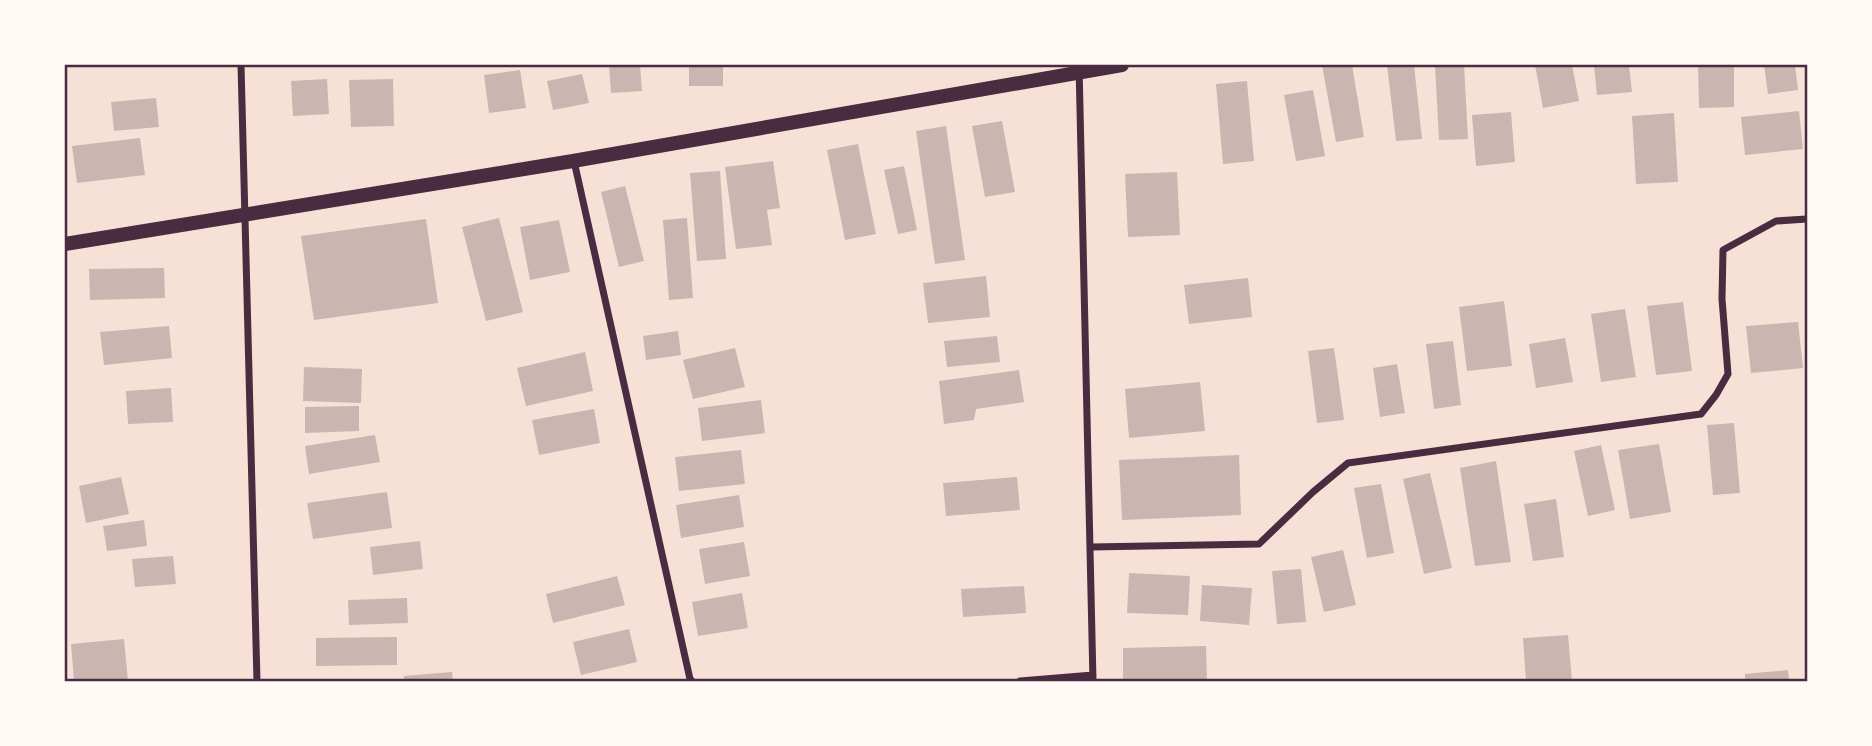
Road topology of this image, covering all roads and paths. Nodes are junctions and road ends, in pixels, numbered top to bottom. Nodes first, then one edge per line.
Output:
1 (241, 65) edge
2 (1122, 65) edge
3 (1079, 69) edge
4 (573, 161) junction
5 (245, 214) junction
6 (1807, 219) edge
7 (65, 244) edge
8 (1091, 547) junction
9 (1093, 678) edge
10 (257, 681) edge
11 (692, 681) edge
12 (1020, 681) edge

1 - 5 street
2 - 3 main road
3 - 4 main road
3 - 8 street
4 - 5 main road
4 - 11 street
5 - 7 main road
5 - 10 street
6 - 8 street
8 - 9 street
9 - 12 street

